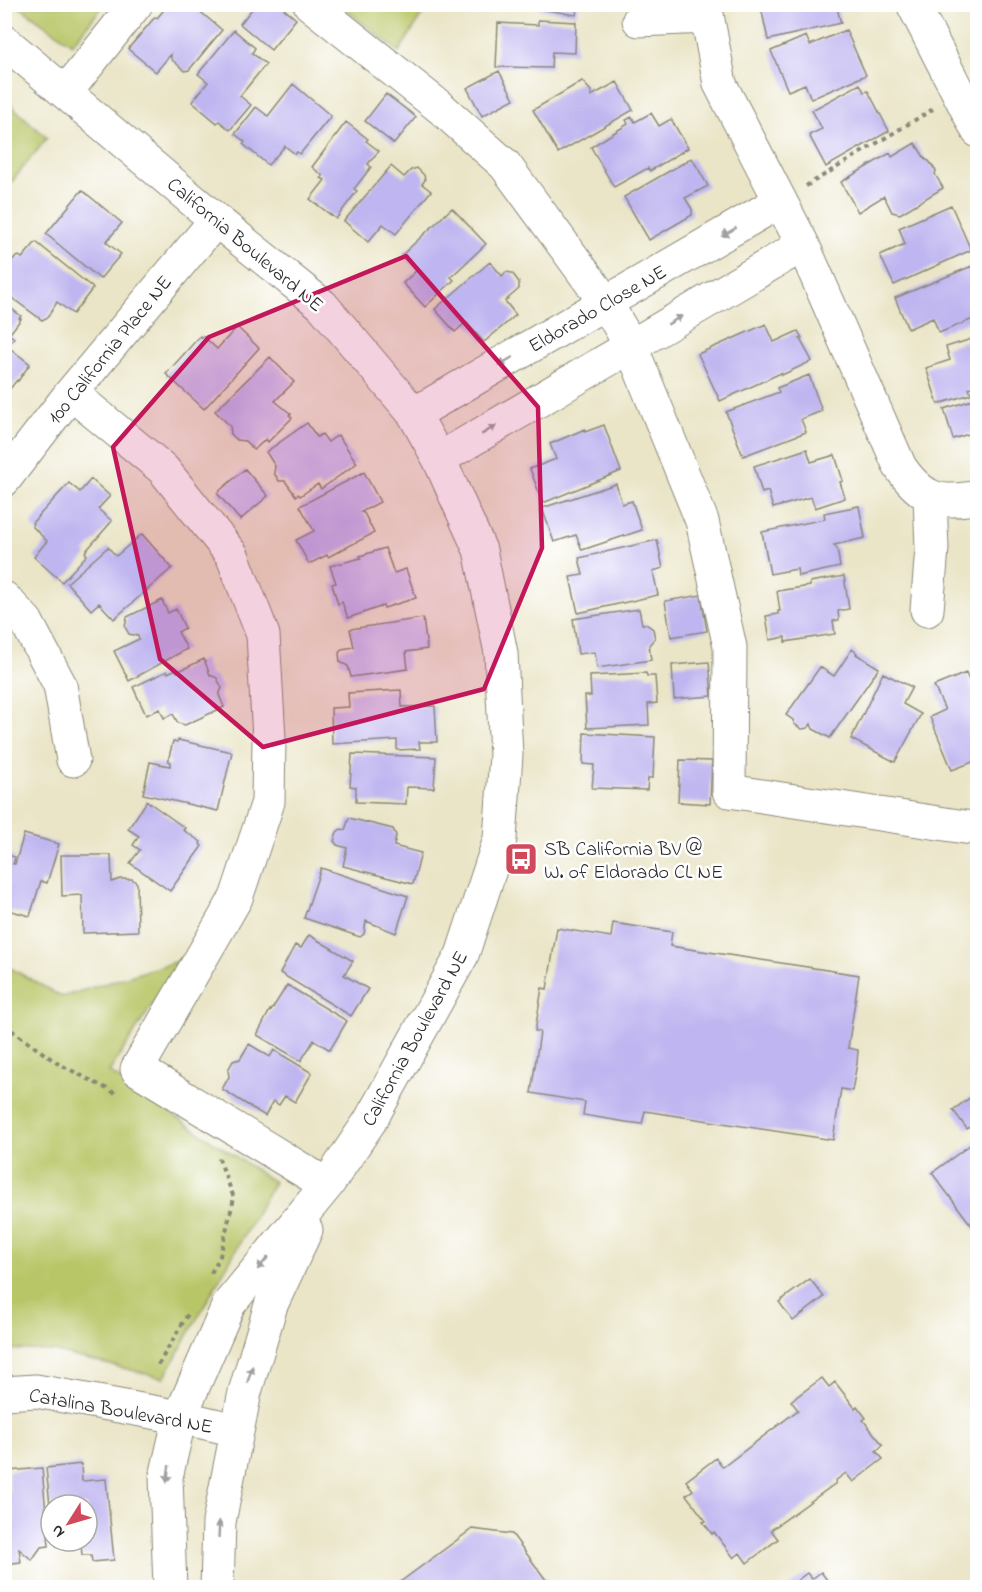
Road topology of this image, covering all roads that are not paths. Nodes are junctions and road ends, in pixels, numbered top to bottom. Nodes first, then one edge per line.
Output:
1 (136, 4) edge
2 (310, 4) edge
3 (913, 4) edge
4 (705, 11) edge
5 (639, 20) dead end
6 (4, 41) edge
7 (66, 92) junction
8 (978, 131) edge
9 (779, 202) junction
10 (216, 220) junction
11 (803, 245) junction
12 (606, 303) junction
13 (631, 346) junction
14 (71, 393) junction
15 (414, 414) junction
16 (439, 459) junction
17 (4, 480) edge
18 (978, 497) edge
19 (930, 498) junction
20 (4, 598) edge
21 (927, 610) dead end
22 (73, 760) dead end
23 (978, 829) edge
24 (327, 1185) junction
25 (4, 1393) edge
26 (180, 1417) junction
27 (236, 1430) junction
28 (170, 1587) edge
29 (217, 1587) edge

1 - 7 street
2 - 12 street
3 - 8 street
4 - 5 street
4 - 9 street
6 - 7 street, California Boulevard NE
7 - 10 street, California Boulevard NE
9 - 11 street
9 -> 12 street, Eldorado Close NE
10 - 14 street, 100 California Place NE
10 - 15 street, California Boulevard NE
13 -> 11 street
11 - 19 street
12 - 13 street
12 -> 15 street, Eldorado Close NE
16 -> 13 street
13 - 23 street
14 - 17 street, 100 California Place NE
14 - 24 street
15 - 16 street, California Boulevard NE
16 - 24 street, California Boulevard NE
18 - 19 street
19 - 21 street
20 - 22 street
24 -> 26 street, California Boulevard NE
27 -> 24 street, California Boulevard NE
25 - 26 street, Catalina Boulevard NE
26 - 27 street, Catalina Boulevard NE
26 -> 28 street, California Boulevard NE
29 -> 27 street, California Boulevard NE

